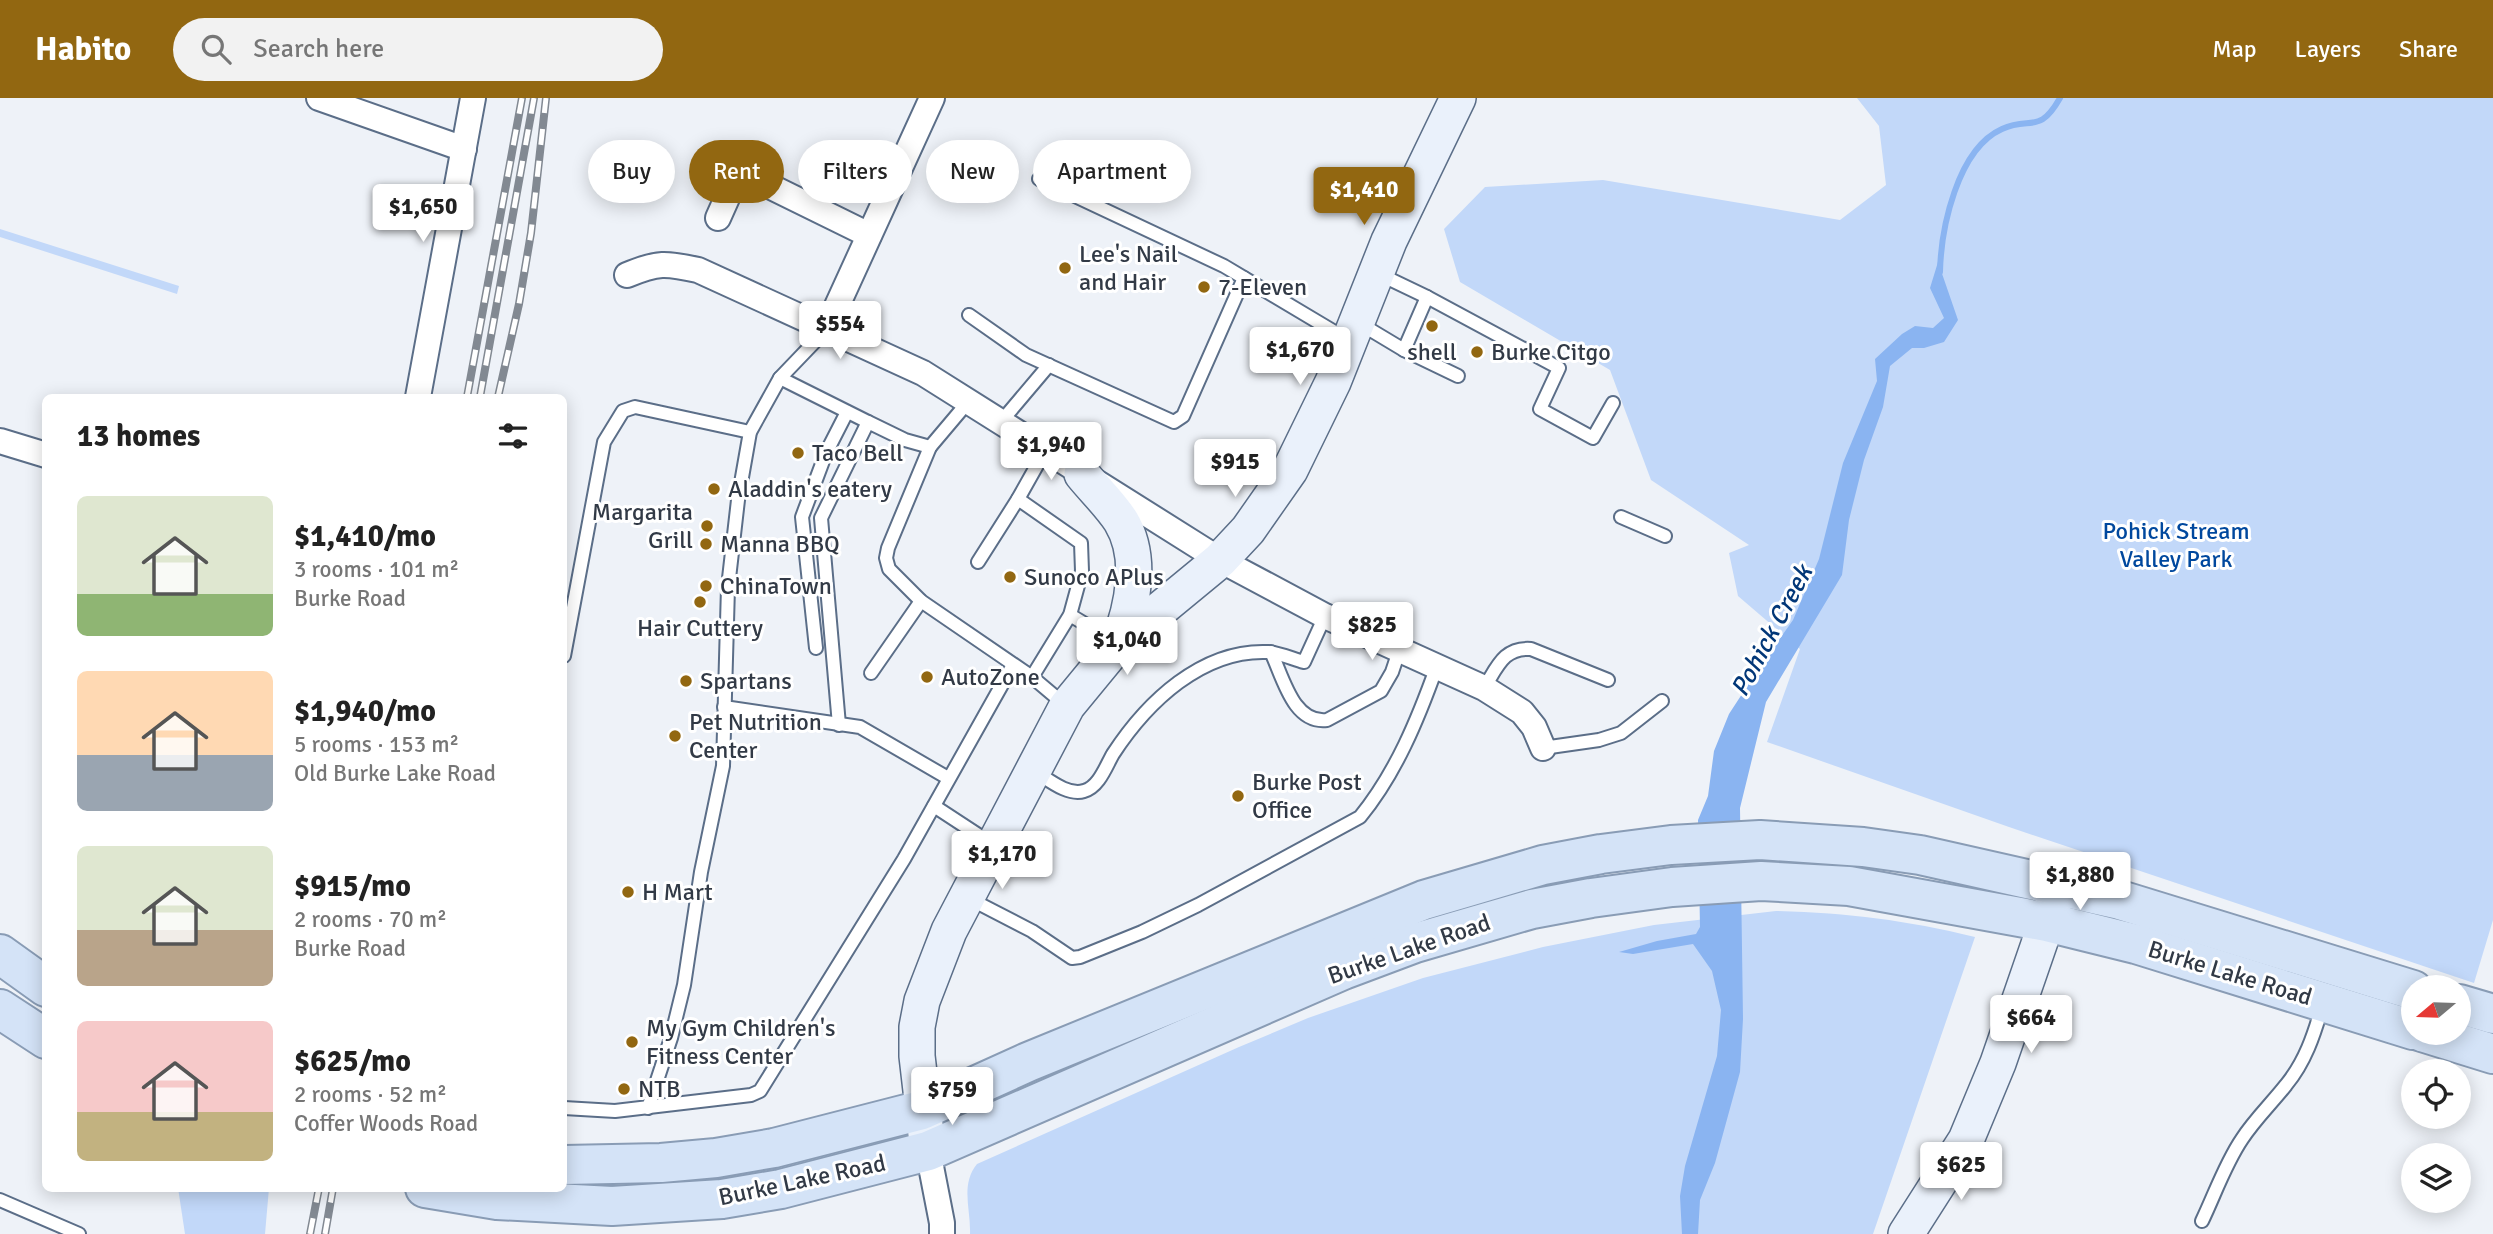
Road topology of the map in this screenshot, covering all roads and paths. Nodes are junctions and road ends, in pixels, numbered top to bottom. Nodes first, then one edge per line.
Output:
1 (319, 98) edge
2 (473, 98) edge
3 (932, 98) edge
4 (1458, 98) edge
5 (464, 149) junction
6 (1089, 203) edge
7 (718, 218) dead end
8 (869, 235) junction
9 (1375, 273) junction
10 (627, 275) dead end
11 (1244, 278) junction
12 (1427, 297) junction
13 (969, 316) dead end
14 (826, 330) junction
15 (1352, 330) junction
16 (1404, 349) junction
17 (1049, 365) junction
18 (1458, 376) dead end
19 (780, 378) junction
20 (419, 394) edge
21 (968, 402) junction
22 (1612, 403) dead end
23 (847, 412) junction
24 (868, 422) junction
25 (1000, 423) junction
26 (750, 432) junction
27 (0, 441) edge
28 (930, 447) junction
29 (1045, 451) junction
30 (42, 454) edge
31 (1082, 474) junction
32 (1018, 499) junction
33 (1621, 517) dead end
34 (1665, 536) dead end
35 (1220, 560) junction
36 (978, 562) dead end
37 (921, 601) junction
38 (1070, 615) junction
39 (1325, 616) junction
40 (567, 640) edge
41 (1118, 644) junction
42 (816, 648) dead end
43 (1400, 648) junction
44 (1271, 652) junction
45 (1013, 664) junction
46 (1437, 666) junction
47 (871, 673) dead end
48 (1032, 677) junction
49 (1608, 680) dead end
50 (1484, 688) junction
51 (1662, 701) dead end
52 (1067, 706) junction
53 (724, 707) junction
54 (839, 725) junction
55 (1543, 748) joint
56 (1033, 771) junction
57 (948, 778) junction
58 (934, 806) junction
59 (994, 845) junction
60 (2059, 885) junction
61 (967, 897) junction
62 (2047, 922) junction
63 (0, 954) edge
64 (42, 984) edge
65 (2401, 986) edge
66 (2323, 1002) junction
67 (2471, 1008) edge
68 (0, 1009) edge
69 (2493, 1014) edge
70 (2401, 1026) edge
71 (42, 1036) edge
72 (2464, 1045) edge
73 (2493, 1054) edge
74 (567, 1108) edge
75 (648, 1108) junction
76 (922, 1110) junction
77 (928, 1151) junction
78 (567, 1165) edge
79 (449, 1192) edge
80 (0, 1200) edge
81 (2202, 1221) dead end
82 (79, 1234) edge
83 (942, 1234) edge
84 (1906, 1234) edge

1 - 5 street
2 - 5 street
3 - 8 street
4 - 9 street
5 - 20 street
6 - 11 lane
7 - 8 street
8 - 14 street
9 - 12 lane
9 - 15 street
10 - 14 street
11 - 15 lane
11 - 17 lane
12 - 16 lane
12 - 22 lane
13 - 17 lane
14 - 19 lane
14 - 21 street
15 - 16 lane
15 - 35 street
16 - 18 lane
17 - 25 lane
19 - 23 lane
19 - 26 lane
21 - 25 street
21 - 28 lane
23 - 24 lane
23 - 42 lane
24 - 28 lane
24 - 54 lane
25 - 29 street
26 - 40 lane
26 - 53 lane
27 - 30 street
28 - 37 lane
29 - 31 street
29 - 32 lane
31 - 35 street
31 - 41 street
32 - 36 lane
32 - 38 lane
33 - 34 lane
35 - 39 street
35 - 41 street
37 - 45 lane
37 - 47 lane
38 - 41 lane
38 - 48 lane
39 - 43 street
39 - 44 lane
41 - 52 street
43 - 44 lane
43 - 46 street
44 - 56 lane
45 - 48 lane
45 - 57 lane
46 - 50 street
46 - 61 lane
48 - 52 lane
49 - 50 lane
50 - 55 street
51 - 55 lane
52 - 56 street
53 - 54 lane
53 - 75 lane
54 - 57 lane
56 - 59 street
57 - 58 lane
58 - 59 lane
58 - 75 lane
59 - 61 street
60 - 62 street
60 - 65 main road, Burke Lake Road
60 - 76 main road, Burke Lake Road
61 - 76 street
62 - 66 main road, Burke Lake Road
62 - 77 main road, Burke Lake Road
62 - 84 street
63 - 64 main road
66 - 70 main road, Burke Lake Road
66 - 81 lane
67 - 69 main road
68 - 71 main road
72 - 73 main road
74 - 75 lane
76 - 77 street
76 - 78 main road, Burke Lake Road
77 - 79 main road, Burke Lake Road
77 - 83 street
80 - 82 lane

